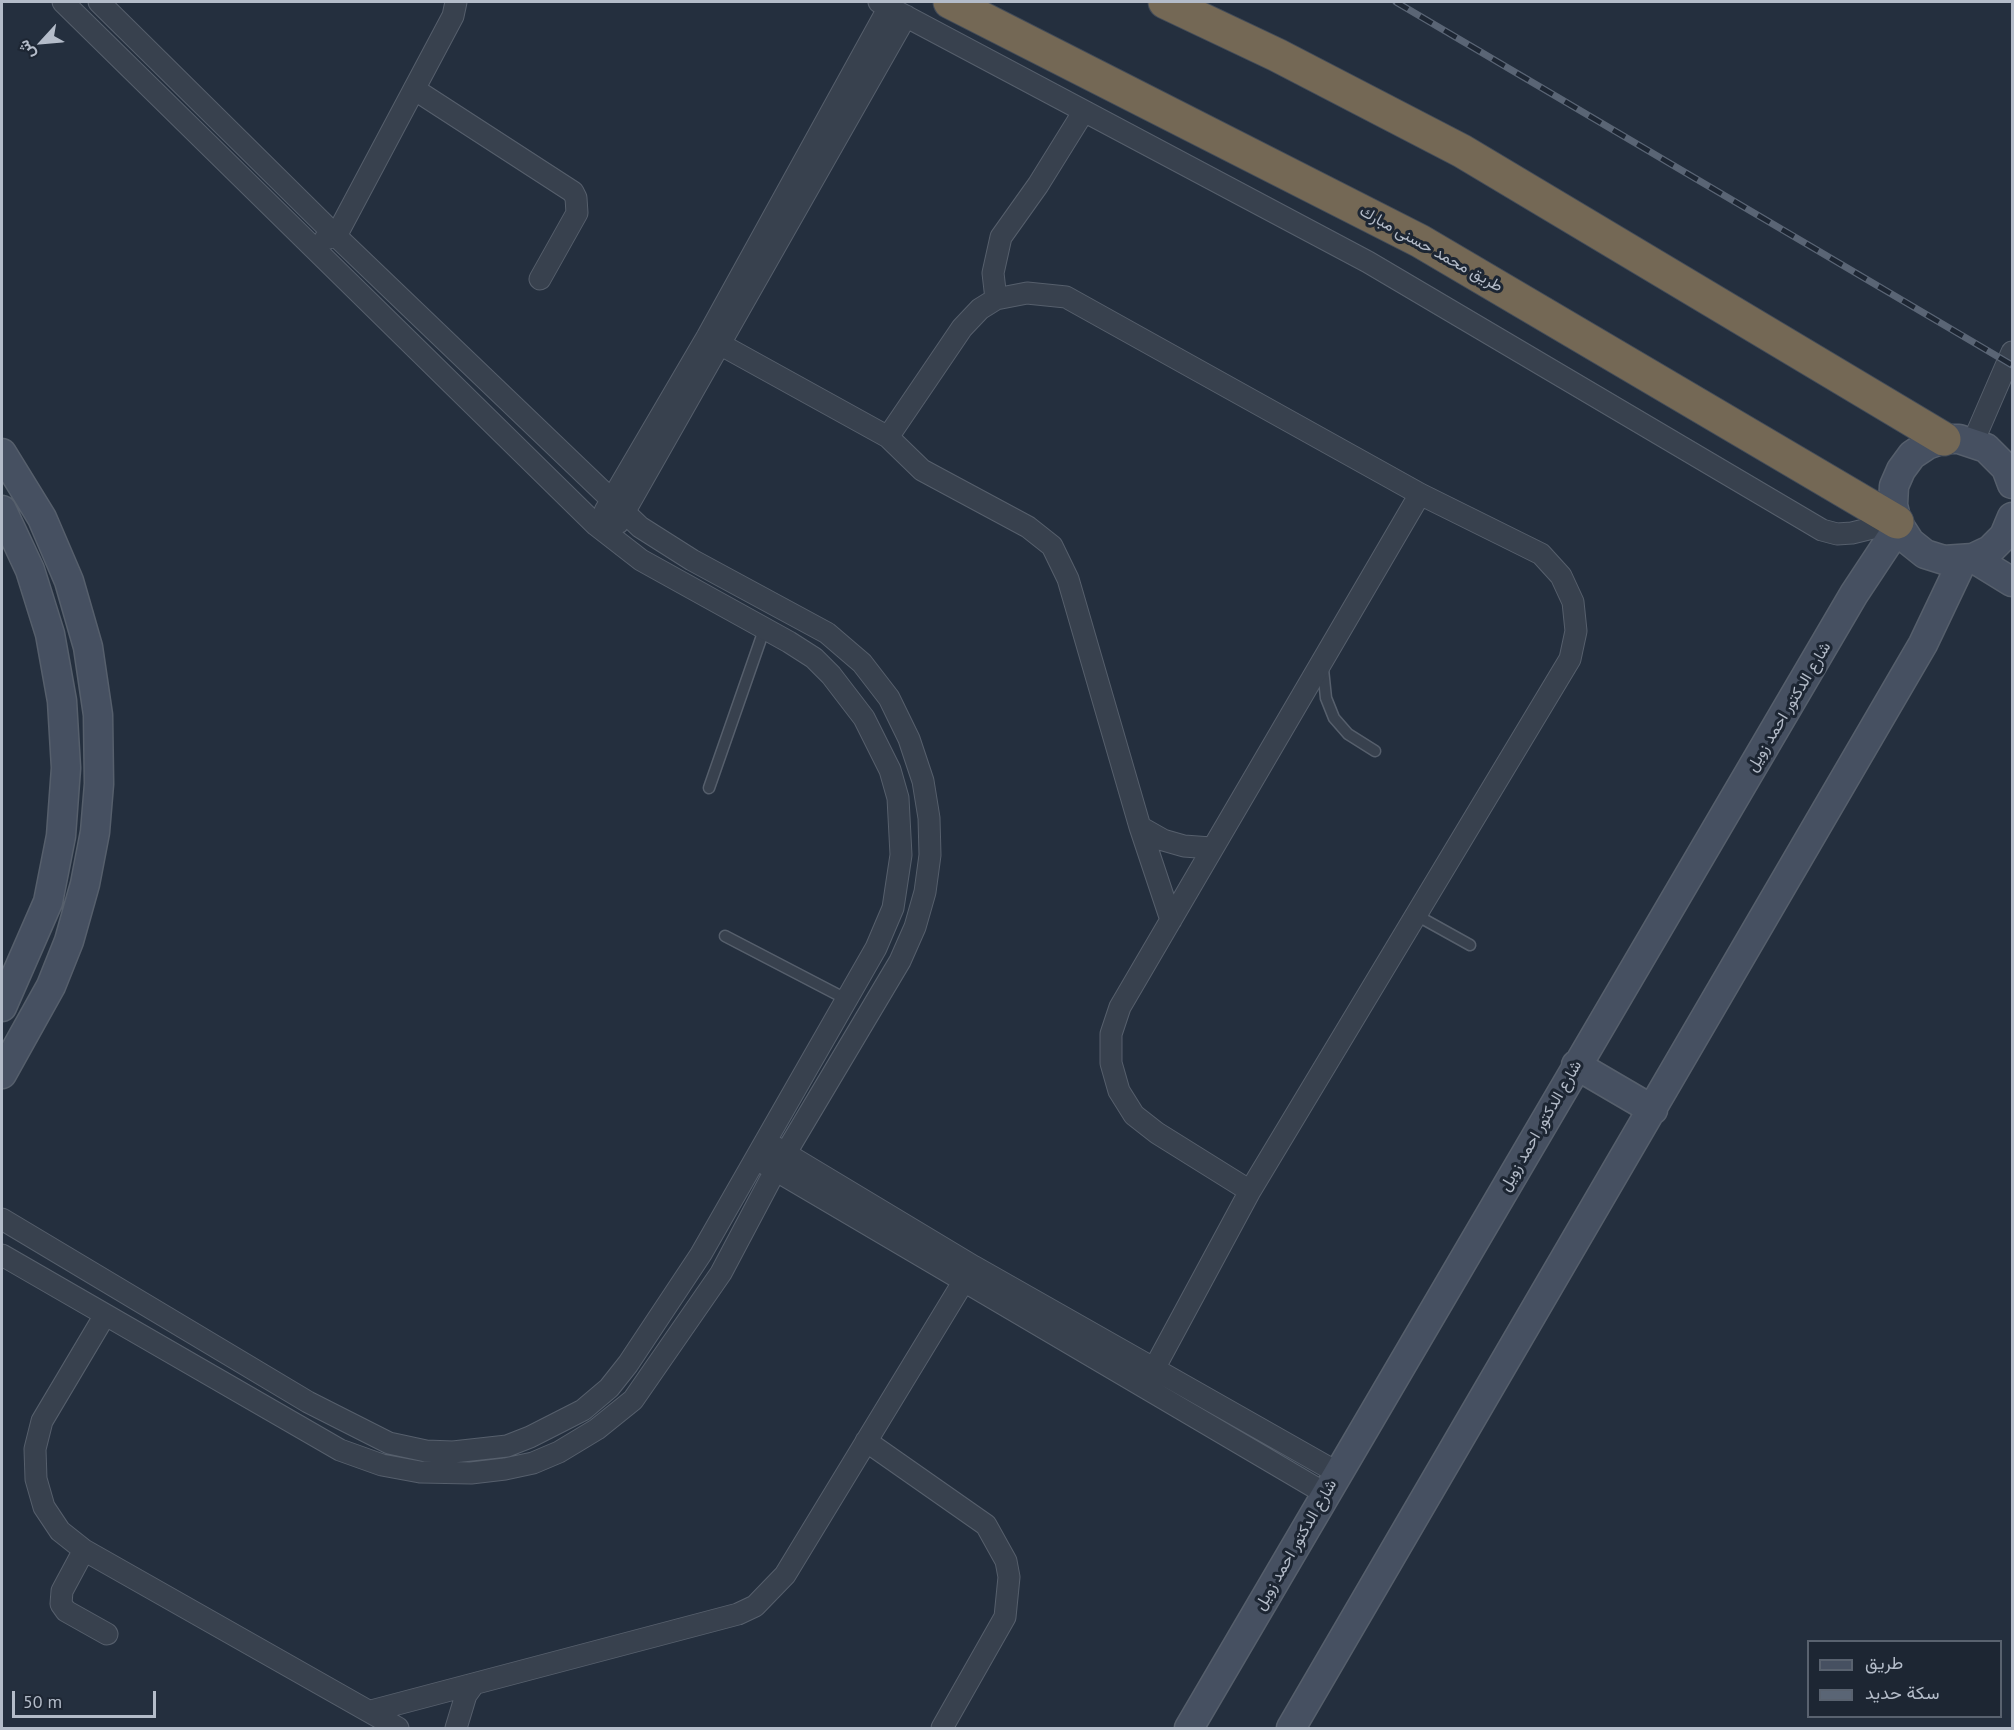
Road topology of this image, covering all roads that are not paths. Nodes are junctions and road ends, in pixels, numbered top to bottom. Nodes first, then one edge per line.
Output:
1 (63, 2) edge
2 (99, 2) edge
3 (456, 2) edge
4 (950, 2) edge
5 (1165, 2) edge
6 (892, 8) edge
7 (414, 89) junction
8 (1084, 111) junction
9 (336, 236) junction
10 (311, 244) junction
11 (540, 279) dead end
12 (996, 299) junction
13 (714, 341) junction
14 (2013, 352) edge
15 (888, 436) junction
16 (1959, 440) junction
17 (2, 453) edge
18 (2012, 482) edge
19 (1419, 494) junction
20 (618, 506) junction
21 (2, 510) edge
22 (2013, 517) edge
23 (1898, 524) junction
24 (603, 531) junction
25 (1968, 559) junction
26 (2013, 582) edge
27 (764, 630) junction
28 (1325, 656) junction
29 (1375, 751) dead end
30 (709, 788) dead end
31 (1140, 827) junction
32 (1211, 848) junction
33 (1416, 915) junction
34 (1171, 920) junction
35 (725, 936) dead end
36 (1470, 945) dead end
37 (846, 999) junction
38 (2, 1007) edge
39 (1576, 1065) junction
40 (2, 1074) edge
41 (1653, 1110) junction
42 (760, 1150) junction
43 (780, 1162) junction
44 (1250, 1191) junction
45 (2, 1219) edge
46 (2, 1255) edge
47 (968, 1274) junction
48 (105, 1315) junction
49 (1155, 1367) junction
50 (866, 1441) junction
51 (1332, 1483) junction
52 (84, 1550) junction
53 (107, 1634) dead end
54 (474, 1684) junction
55 (371, 1711) junction
56 (398, 1728) edge
57 (456, 1728) edge
58 (942, 1728) edge
59 (1189, 1728) edge
60 (1291, 1728) edge

1 - 10 street
2 - 9 street
3 - 7 street
4 - 23 highway, طريق محمد حسنى مبارك
5 - 16 highway
6 - 8 street
6 - 13 street
7 - 9 street
7 - 11 street
8 - 12 street
8 - 23 street
9 - 10 street
9 - 20 street
10 - 24 street
12 - 15 street
12 - 19 street
13 - 15 street
13 - 20 street
14 - 16 street
15 - 31 street
16 - 18 street
16 - 23 street
17 - 40 street
19 - 28 street
19 - 33 street
20 - 24 street
20 - 43 street
21 - 38 street
22 - 25 street
23 - 25 street
23 - 39 street, شارع الدكتور احمد زويل
24 - 27 street
25 - 26 street
25 - 41 street
27 - 30 lane
27 - 37 street
28 - 29 lane
28 - 32 street
31 - 32 street
31 - 34 street
32 - 34 street
33 - 36 lane
33 - 44 street
34 - 44 street
35 - 37 lane
37 - 42 street
39 - 41 street
39 - 51 street, شارع الدكتور احمد زويل
41 - 60 street
42 - 43 street
42 - 45 street
43 - 47 street
43 - 48 street
44 - 49 street
46 - 48 street
47 - 49 street
47 - 50 street
47 - 51 street
48 - 52 street
49 - 51 street
50 - 54 street
50 - 58 street
51 - 59 street, شارع الدكتور احمد زويل
52 - 53 street
52 - 55 street
54 - 55 street
54 - 57 street
55 - 56 street

